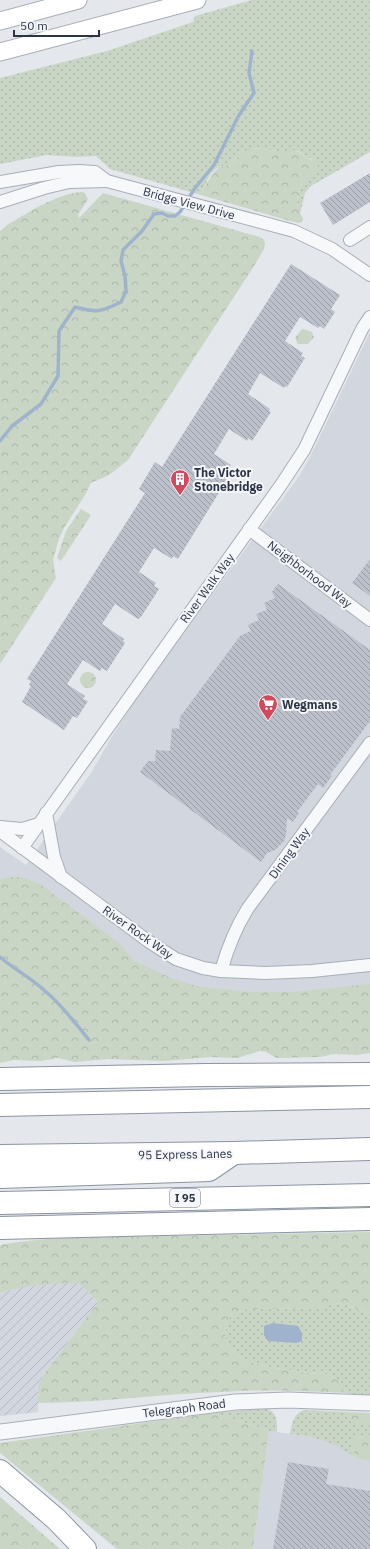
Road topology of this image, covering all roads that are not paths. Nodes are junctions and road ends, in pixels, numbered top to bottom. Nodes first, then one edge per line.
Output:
1 (78, 0) edge
2 (197, 0) edge
3 (0, 21) edge
4 (0, 52) edge
5 (107, 181) junction
6 (0, 182) edge
7 (0, 202) edge
8 (370, 227) edge
9 (350, 240) dead end
10 (370, 275) edge
11 (370, 316) edge
12 (249, 529) junction
13 (370, 620) edge
14 (370, 743) edge
15 (46, 813) junction
16 (39, 824) junction
17 (0, 827) edge
18 (0, 831) edge
19 (22, 848) junction
20 (61, 877) junction
21 (370, 965) edge
22 (221, 971) junction
23 (370, 1064) edge
24 (370, 1074) edge
25 (257, 1075) junction
26 (0, 1079) edge
27 (370, 1097) edge
28 (0, 1105) edge
29 (370, 1149) edge
30 (234, 1153) junction
31 (0, 1156) edge
32 (0, 1177) edge
33 (370, 1195) edge
34 (0, 1203) edge
35 (370, 1219) edge
36 (0, 1228) edge
37 (370, 1404) edge
38 (0, 1432) edge
39 (2, 1472) edge
40 (56, 1519) junction
41 (85, 1549) edge
42 (97, 1549) edge

1 - 3 main road
2 - 4 main road
5 - 6 street, Bridge View Drive
5 - 7 street
5 - 10 street, Bridge View Drive
8 - 9 street
11 - 12 street, River Walk Way
12 - 13 street, Neighborhood Way
12 - 15 street, River Walk Way
14 - 22 street, Dining Way
15 - 16 street, River Walk Way
15 - 20 street
16 - 17 street
16 - 19 street, River Walk Way
18 - 19 street, River Rock Way
19 - 20 street, River Rock Way
20 - 22 street, River Rock Way
21 - 22 street, River Rock Way
23 - 25 highway
24 - 25 highway
25 - 26 highway
27 - 28 highway
29 - 30 highway, 95 Express Lanes
30 - 31 highway, 95 Express Lanes
30 - 32 highway
33 - 34 highway, I 95
35 - 36 highway
37 - 38 street, Telegraph Road
39 - 40 highway
40 - 41 highway
40 - 42 highway

